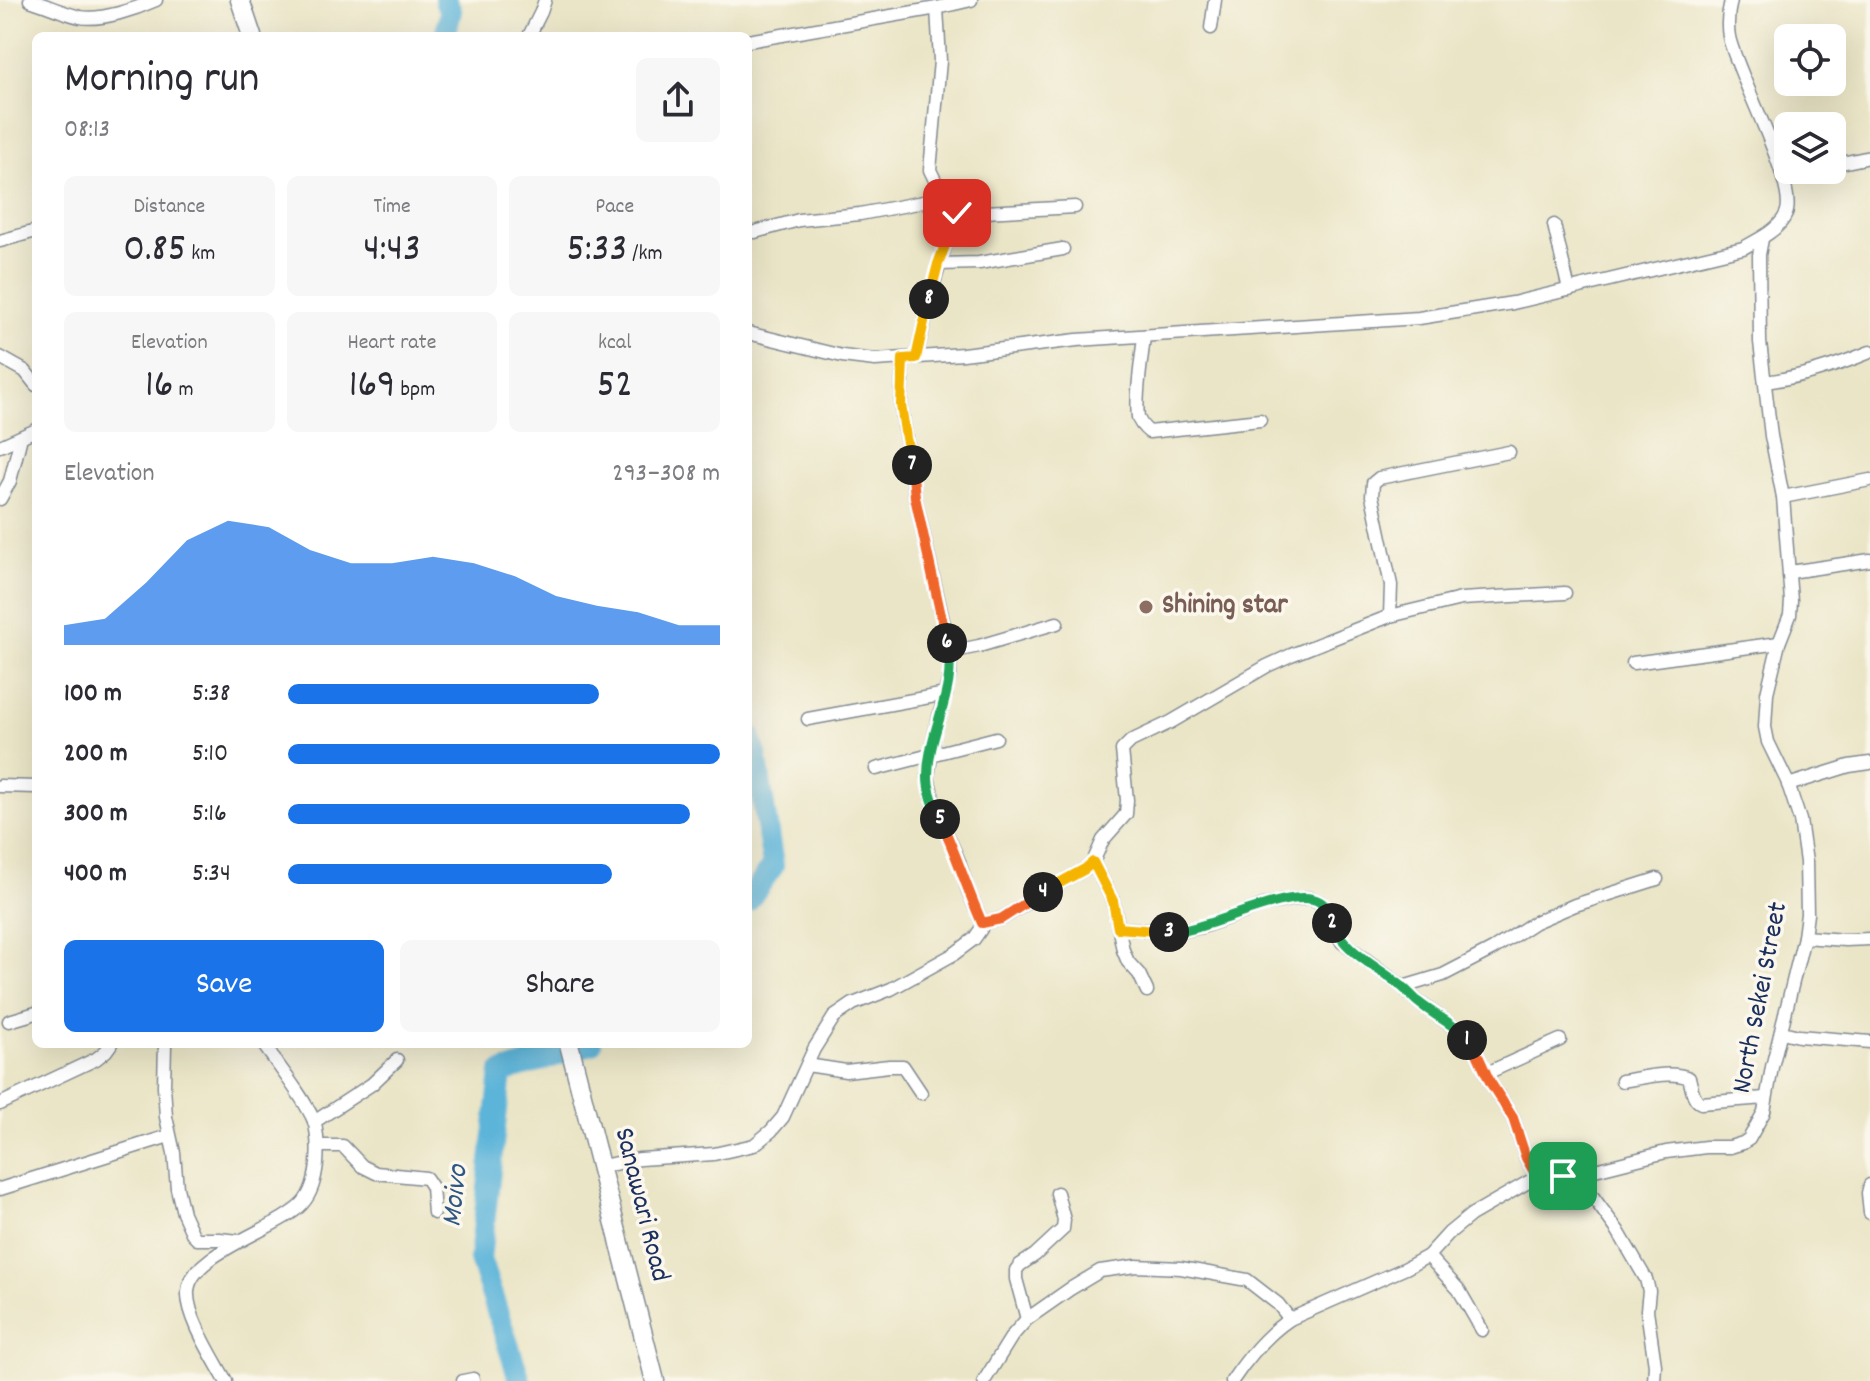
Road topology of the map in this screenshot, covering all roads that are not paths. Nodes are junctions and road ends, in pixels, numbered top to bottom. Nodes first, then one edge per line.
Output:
1 (30, 0) edge
2 (156, 0) edge
3 (240, 0) edge
4 (545, 0) edge
5 (971, 0) edge
6 (1215, 0) edge
7 (1731, 0) edge
8 (937, 8) junction
9 (1211, 28) dead end
10 (251, 32) edge
11 (531, 32) edge
12 (752, 40) edge
13 (1774, 154) edge
14 (1870, 157) edge
15 (1846, 162) edge
16 (1785, 184) edge
17 (944, 198) junction
18 (1075, 207) dead end
19 (950, 211) junction
20 (1554, 225) dead end
21 (32, 232) edge
22 (755, 232) dead end
23 (1762, 239) junction
24 (0, 241) edge
25 (1063, 249) dead end
26 (938, 264) junction
27 (1569, 290) junction
28 (752, 334) edge
29 (1144, 336) junction
30 (1870, 352) edge
31 (0, 357) edge
32 (910, 359) junction
33 (32, 380) edge
34 (1765, 382) junction
35 (1260, 420) dead end
36 (32, 432) edge
37 (21, 437) junction
38 (0, 446) edge
39 (1509, 452) dead end
40 (1870, 480) edge
41 (1783, 497) junction
42 (0, 499) edge
43 (1870, 560) edge
44 (1790, 572) junction
45 (1565, 593) dead end
46 (1390, 616) junction
47 (1057, 623) dead end
48 (1779, 643) junction
49 (950, 652) junction
50 (1633, 663) dead end
51 (946, 694) junction
52 (808, 719) dead end
53 (996, 738) dead end
54 (931, 755) junction
55 (1870, 763) edge
56 (876, 769) dead end
57 (1788, 785) junction
58 (0, 786) edge
59 (32, 787) edge
60 (1093, 862) junction
61 (1657, 879) dead end
62 (982, 923) junction
63 (1118, 928) junction
64 (1804, 937) junction
65 (1870, 939) edge
66 (1403, 987) junction
67 (1147, 991) dead end
68 (32, 1014) edge
69 (9, 1021) dead end
70 (1782, 1032) junction
71 (1560, 1040) dead end
72 (1870, 1042) edge
73 (108, 1048) edge
74 (165, 1048) edge
75 (266, 1048) edge
76 (570, 1048) edge
77 (397, 1060) dead end
78 (807, 1065) junction
79 (1487, 1073) junction
80 (1622, 1081) dead end
81 (921, 1093) dead end
82 (1765, 1098) junction
83 (0, 1104) edge
84 (314, 1122) junction
85 (169, 1136) junction
86 (318, 1146) junction
87 (602, 1166) junction
88 (1579, 1174) junction
89 (1537, 1177) junction
90 (1870, 1185) edge
91 (0, 1189) edge
92 (1057, 1193) dead end
93 (434, 1213) dead end
94 (1870, 1213) edge
95 (239, 1241) junction
96 (1428, 1256) junction
97 (1027, 1319) junction
98 (1290, 1319) junction
99 (1482, 1330) dead end
100 (226, 1381) edge
101 (655, 1381) edge
102 (984, 1381) edge
103 (1232, 1381) edge
104 (1654, 1381) edge

1 - 2 street
3 - 10 street
4 - 11 street
5 - 8 street
6 - 9 street
7 - 13 street
8 - 12 street
8 - 17 street
14 - 15 street
16 - 23 street
17 - 19 street
17 - 22 street
18 - 19 street
19 - 26 street
20 - 27 street
21 - 24 street
23 - 27 street
23 - 34 street, North Sekei Street
25 - 26 street
26 - 32 street
27 - 29 street
28 - 32 street
29 - 32 street
29 - 35 street
30 - 34 street
31 - 33 street
32 - 49 street
34 - 41 street, North Sekei Street
36 - 37 street
37 - 38 street
37 - 42 street
39 - 46 street
40 - 41 street
41 - 44 street, North Sekei Street
43 - 44 street
44 - 48 street, North Sekei Street
45 - 46 street
46 - 60 street
47 - 49 street
48 - 50 street
48 - 57 street, North Sekei Street
49 - 51 street
51 - 52 street
51 - 54 street
53 - 54 street
54 - 56 street
54 - 62 street
55 - 57 street
57 - 64 street, North Sekei Street
58 - 59 street
60 - 62 street
60 - 63 street
61 - 66 street
62 - 78 street
63 - 66 street
63 - 67 street
64 - 65 street
64 - 70 street, North Sekei Street
66 - 79 street
68 - 69 street
70 - 72 street
70 - 82 street, North Sekei Street
71 - 79 street
73 - 83 street
74 - 85 street
75 - 84 street
76 - 87 street, Sanawari Road
77 - 84 street
78 - 81 street
78 - 87 street
79 - 89 street
80 - 82 street
82 - 88 street, North Sekei Street
84 - 86 street
85 - 91 street
85 - 95 street
86 - 93 street
86 - 95 street
87 - 101 street, Sanawari Road
88 - 89 street, North Sekei Street
88 - 104 street
89 - 96 street, North Sekei Street
90 - 94 street
92 - 97 street
95 - 100 street
96 - 98 street, North Sekei Street
96 - 99 street
97 - 98 street
97 - 102 street
98 - 103 street, North Sekei Street

